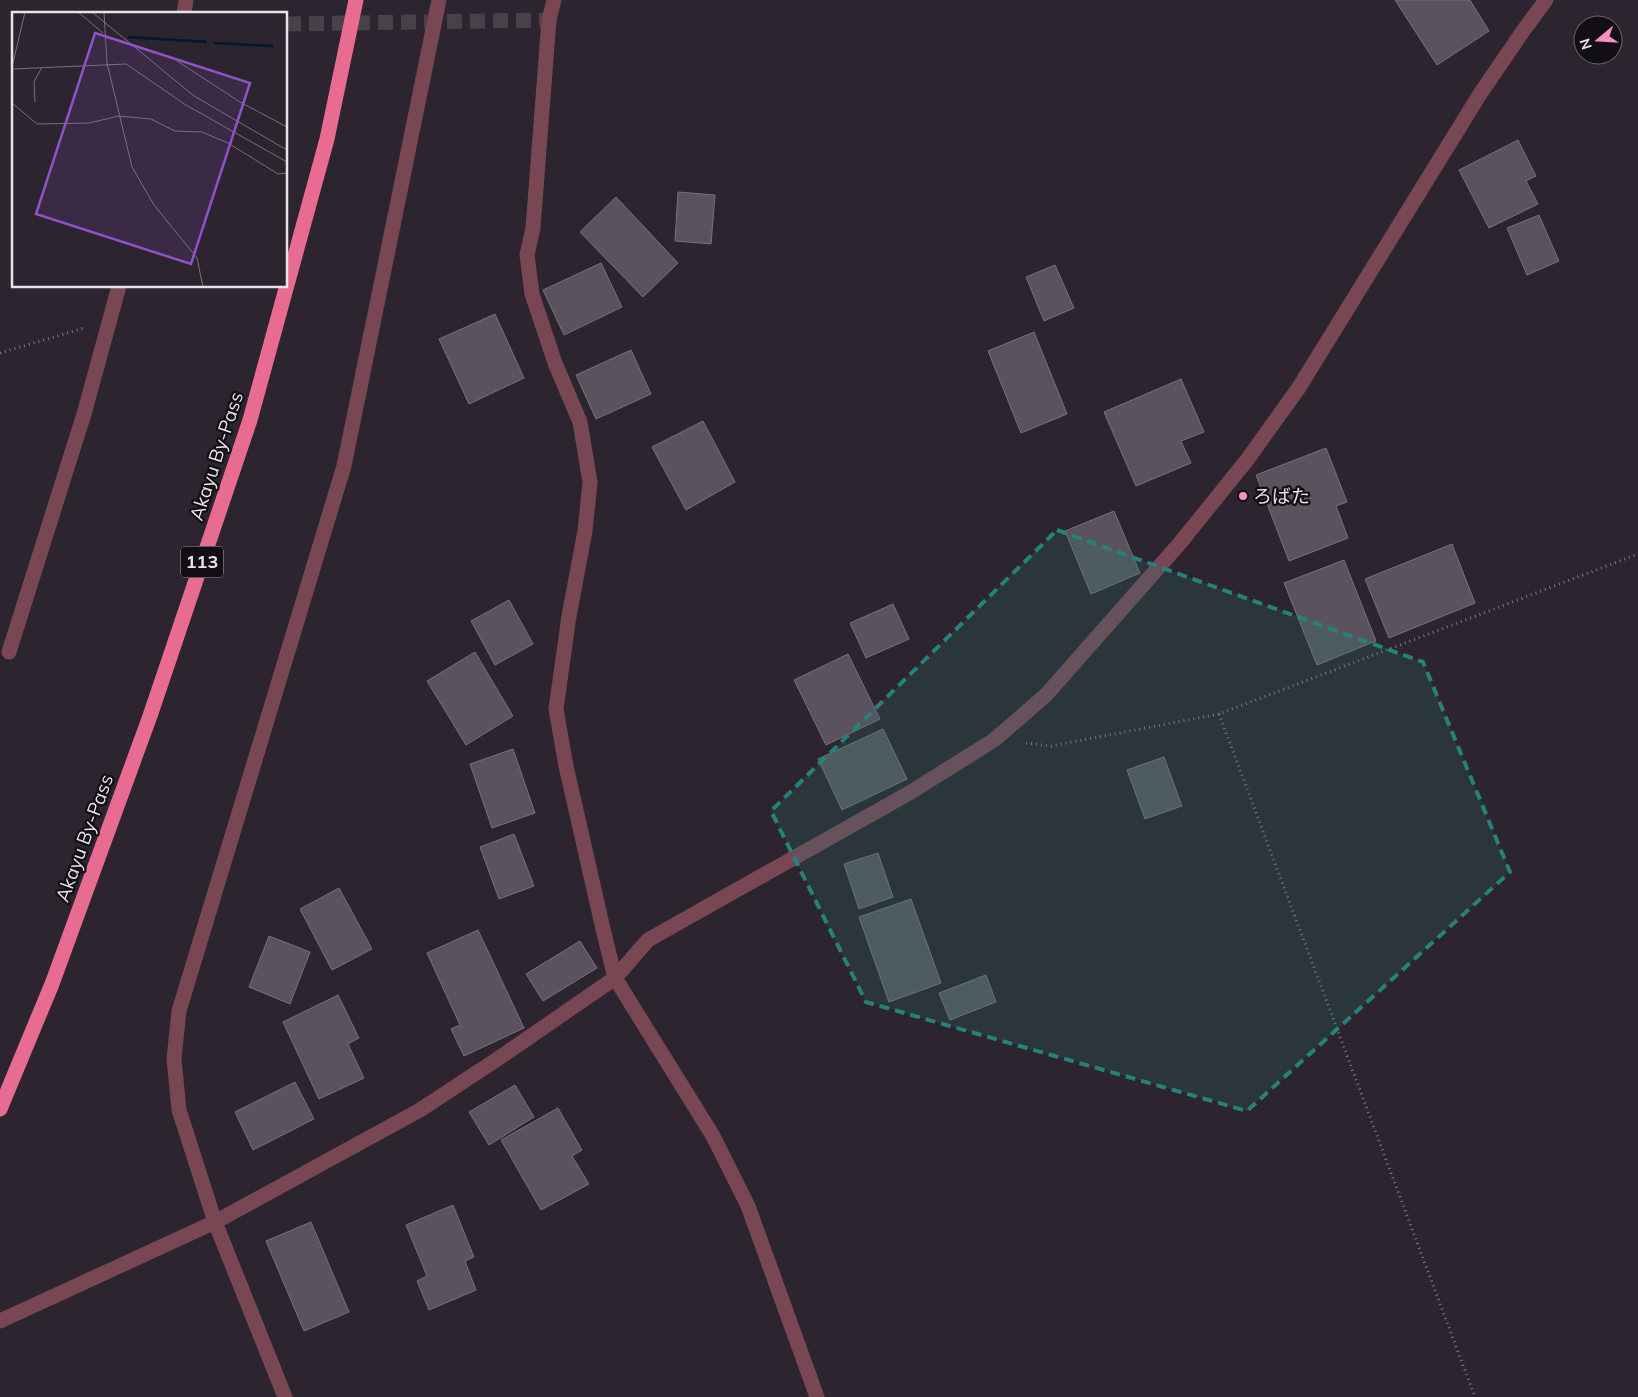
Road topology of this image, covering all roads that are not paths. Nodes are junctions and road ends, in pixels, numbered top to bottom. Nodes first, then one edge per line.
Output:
1 (356, 0) edge
2 (440, 0) edge
3 (554, 0) edge
4 (1546, 0) edge
5 (288, 281) edge
6 (119, 288) edge
7 (286, 288) edge
8 (9, 652) dead end
9 (615, 978) junction
10 (0, 1109) edge
11 (215, 1222) junction
12 (0, 1321) edge
13 (285, 1397) edge
14 (817, 1397) edge

1 - 5 highway, Akayu By-Pass / 113
2 - 11 street
3 - 9 street
4 - 9 street
6 - 8 street
7 - 10 highway, Akayu By-Pass / 113
9 - 11 street
9 - 14 street
11 - 12 street
11 - 13 street

